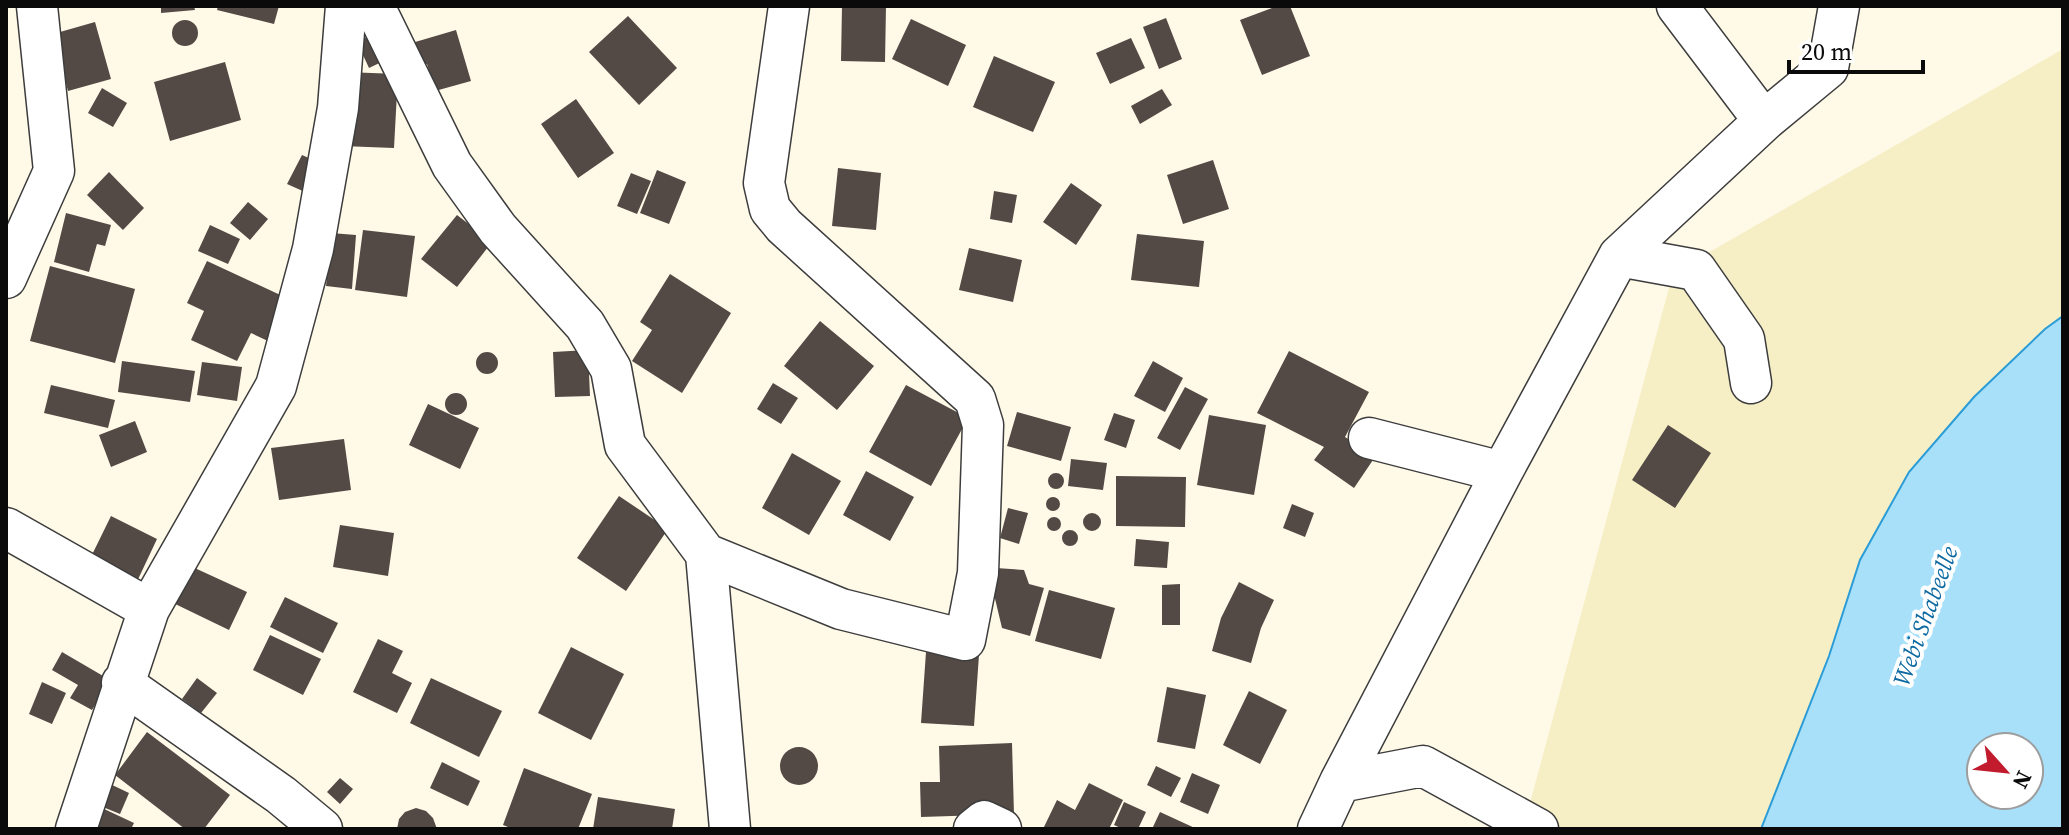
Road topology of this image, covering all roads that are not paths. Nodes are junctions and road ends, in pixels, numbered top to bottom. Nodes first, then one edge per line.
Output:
1 (37, 6) edge
2 (346, 6) edge
3 (374, 6) edge
4 (789, 6) edge
5 (1677, 6) edge
6 (1839, 6) edge
7 (1764, 121) junction
8 (1619, 256) junction
9 (6, 278) edge
10 (1751, 383) dead end
11 (1369, 438) dead end
12 (1502, 472) junction
13 (6, 528) edge
14 (706, 554) junction
15 (149, 609) junction
16 (122, 683) junction
17 (1340, 782) junction
18 (76, 829) edge
19 (322, 829) edge
20 (730, 829) edge
21 (974, 829) edge
22 (1001, 829) edge
23 (1318, 829) edge
24 (1538, 829) edge

1 - 9 street
2 - 15 street
3 - 14 street
4 - 14 street
5 - 7 street
6 - 7 street
7 - 8 street
8 - 10 street
8 - 12 street
11 - 12 street
12 - 17 street
13 - 15 street
14 - 20 street
15 - 16 street
16 - 18 street
16 - 19 street
17 - 23 street
17 - 24 street
21 - 22 street

